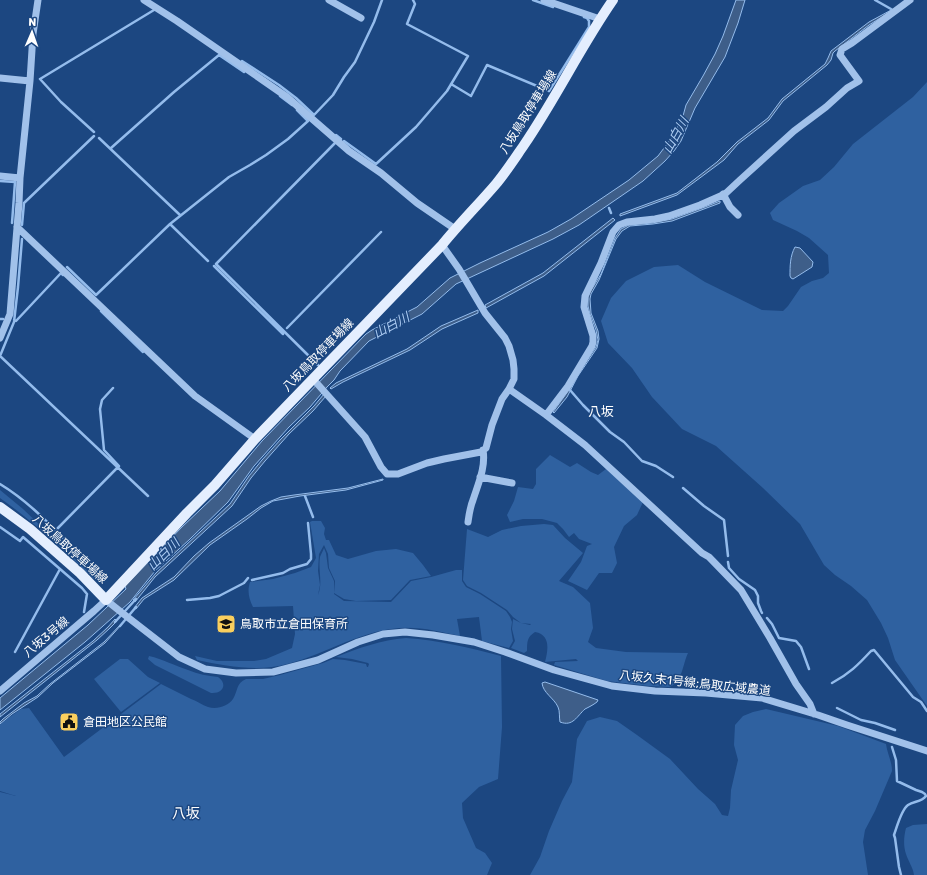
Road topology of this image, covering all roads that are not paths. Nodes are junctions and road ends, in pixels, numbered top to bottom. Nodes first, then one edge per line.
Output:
1 (38, 0) edge
2 (144, 0) edge
3 (329, 0) edge
4 (544, 0) edge
5 (613, 0) edge
6 (910, 0) edge
7 (361, 18) dead end
8 (600, 19) junction
9 (0, 78) edge
10 (30, 81) junction
11 (0, 176) edge
12 (20, 178) junction
13 (723, 194) junction
14 (738, 215) dead end
15 (17, 227) junction
16 (455, 229) junction
17 (442, 246) junction
18 (0, 338) edge
19 (313, 379) junction
20 (509, 389) junction
21 (546, 415) junction
22 (255, 439) junction
23 (483, 450) junction
24 (480, 477) junction
25 (512, 483) dead end
26 (0, 507) edge
27 (468, 522) dead end
28 (107, 601) junction
29 (0, 691) edge
30 (814, 714) junction
31 (927, 751) edge

1 - 10 street
2 - 16 street
3 - 7 street
4 - 8 street
5 - 8 main road, 八坂鳥取停車場線
6 - 13 street
8 - 16 main road, 八坂鳥取停車場線
9 - 10 street
10 - 12 street
11 - 12 street
12 - 15 street
13 - 14 street
13 - 21 street
15 - 18 street
15 - 22 street
16 - 17 main road, 八坂鳥取停車場線
17 - 19 main road, 八坂鳥取停車場線
17 - 20 street
19 - 22 main road, 八坂鳥取停車場線
19 - 23 street
20 - 21 street
20 - 23 street
21 - 30 street
22 - 28 main road, 八坂鳥取停車場線
23 - 24 street
24 - 25 street
24 - 27 street
26 - 28 main road, 八坂鳥取停車場線
28 - 29 street, 八坂3号線
28 - 30 street, 八坂久末1号線;鳥取広域農道
30 - 31 street, 八坂久末1号線;鳥取広域農道

